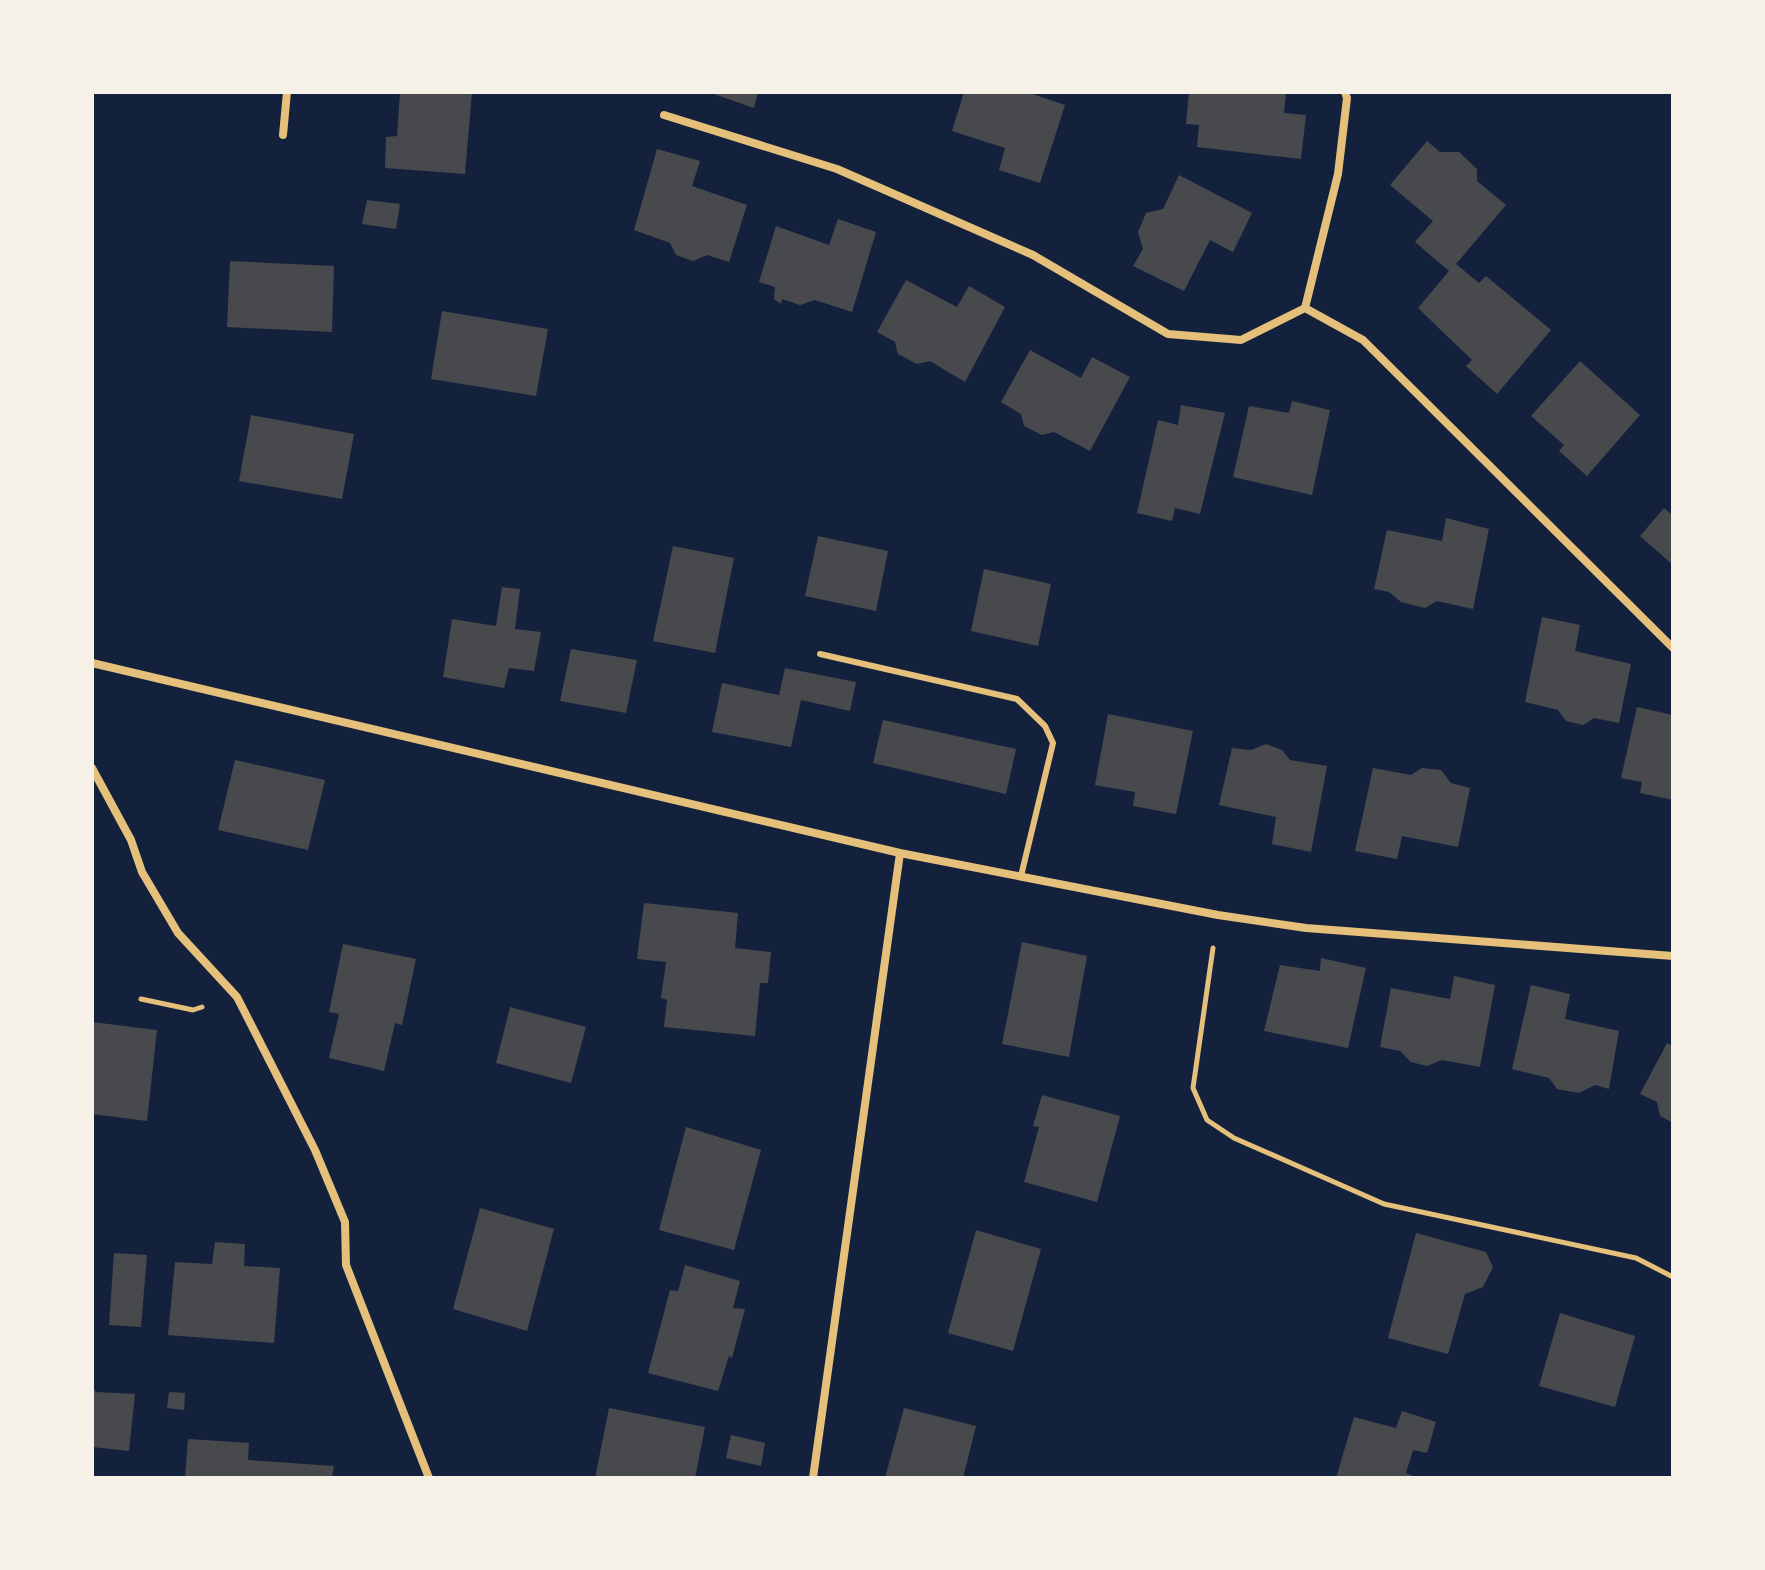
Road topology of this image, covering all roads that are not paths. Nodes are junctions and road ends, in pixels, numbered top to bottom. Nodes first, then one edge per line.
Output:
1 (287, 92) edge
2 (1345, 92) edge
3 (664, 115) dead end
4 (283, 135) dead end
5 (1305, 308) junction
6 (1673, 648) edge
7 (820, 654) dead end
8 (92, 663) edge
9 (92, 768) edge
10 (900, 853) junction
11 (1021, 876) junction
12 (1673, 956) edge
13 (429, 1478) edge
14 (813, 1478) edge

1 - 4 street
2 - 5 street
3 - 5 street
5 - 6 street
7 - 11 lane
8 - 10 street
9 - 13 street
10 - 11 street
10 - 14 street
11 - 12 street

